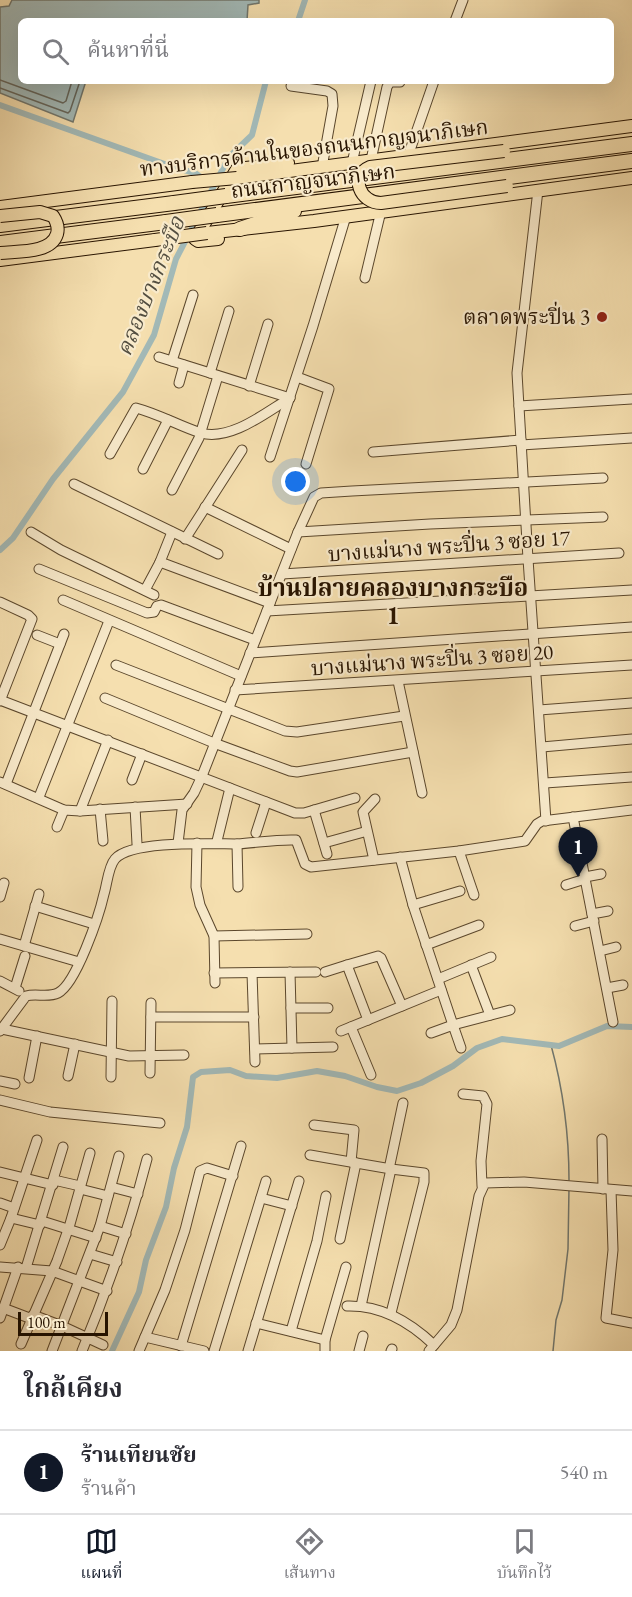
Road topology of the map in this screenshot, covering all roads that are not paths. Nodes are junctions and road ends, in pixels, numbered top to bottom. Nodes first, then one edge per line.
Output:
1 (463, 0) edge
2 (456, 18) edge
3 (370, 84) edge
4 (391, 84) edge
5 (433, 84) edge
6 (291, 86) dead end
7 (632, 126) edge
8 (632, 134) edge
9 (632, 144) edge
10 (408, 156) junction
11 (371, 160) junction
12 (632, 161) edge
13 (323, 162) junction
14 (346, 164) junction
15 (632, 170) edge
16 (632, 178) edge
17 (538, 190) junction
18 (325, 201) junction
19 (0, 207) edge
20 (381, 212) junction
21 (0, 216) edge
22 (346, 216) junction
23 (289, 224) junction
24 (0, 225) edge
25 (240, 229) junction
26 (0, 243) edge
27 (0, 253) edge
28 (0, 260) edge
29 (366, 278) dead end
30 (193, 295) dead end
31 (229, 311) dead end
32 (268, 324) dead end
33 (159, 357) dead end
34 (172, 361) junction
35 (184, 365) junction
36 (214, 375) junction
37 (297, 377) junction
38 (179, 382) dead end
39 (249, 386) junction
40 (290, 398) junction
41 (632, 399) edge
42 (519, 406) junction
43 (168, 420) junction
44 (200, 433) junction
45 (632, 438) edge
46 (521, 443) junction
47 (242, 450) dead end
48 (373, 452) dead end
49 (110, 454) dead end
50 (270, 457) dead end
51 (306, 464) dead end
52 (143, 469) dead end
53 (603, 478) dead end
54 (523, 482) junction
55 (74, 484) dead end
56 (172, 490) dead end
57 (205, 507) junction
58 (603, 517) dead end
59 (526, 520) junction
60 (31, 532) dead end
61 (172, 532) junction
62 (298, 532) junction
63 (185, 539) junction
64 (291, 549) junction
65 (619, 553) dead end
66 (218, 555) dead end
67 (528, 559) junction
68 (160, 562) junction
69 (39, 569) dead end
70 (282, 574) junction
71 (632, 590) edge
72 (531, 596) junction
73 (63, 600) dead end
74 (0, 602) edge
75 (268, 607) junction
76 (109, 621) junction
77 (632, 627) edge
78 (64, 634) dead end
79 (533, 634) junction
80 (37, 635) dead end
81 (255, 640) junction
82 (60, 644) junction
83 (250, 653) junction
84 (117, 665) dead end
85 (632, 665) edge
86 (535, 672) junction
87 (241, 676) junction
88 (398, 681) junction
89 (235, 690) junction
90 (105, 698) dead end
91 (0, 700) edge
92 (632, 703) edge
93 (227, 710) junction
94 (539, 710) junction
95 (34, 713) junction
96 (404, 716) junction
97 (67, 725) junction
98 (632, 739) edge
99 (108, 740) junction
100 (214, 743) junction
101 (542, 747) junction
102 (412, 752) junction
103 (142, 754) junction
104 (202, 776) junction
105 (632, 777) edge
106 (132, 780) dead end
107 (3, 783) edge
108 (545, 783) junction
109 (231, 788) junction
110 (422, 793) dead end
111 (39, 797) junction
112 (355, 798) dead end
113 (375, 800) dead end
114 (266, 802) junction
115 (187, 804) junction
116 (135, 807) junction
117 (100, 809) junction
118 (64, 810) junction
119 (314, 810) junction
120 (632, 810) edge
121 (80, 811) junction
122 (573, 817) junction
123 (546, 820) junction
124 (57, 827) dead end
125 (364, 832) dead end
126 (256, 833) dead end
127 (103, 841) dead end
128 (217, 841) dead end
129 (178, 843) junction
130 (197, 843) junction
131 (237, 843) junction
132 (324, 843) junction
133 (137, 844) dead end
134 (459, 851) junction
135 (327, 854) dead end
136 (400, 857) junction
137 (374, 860) junction
138 (601, 874) dead end
139 (585, 878) junction
140 (4, 883) dead end
141 (566, 885) dead end
142 (238, 887) dead end
143 (460, 891) dead end
144 (39, 894) dead end
145 (474, 895) dead end
146 (0, 897) edge
147 (413, 905) junction
148 (35, 906) junction
149 (608, 911) dead end
150 (593, 917) junction
151 (94, 924) junction
152 (479, 925) dead end
153 (574, 926) dead end
154 (307, 934) dead end
155 (213, 936) junction
156 (0, 939) edge
157 (426, 945) junction
158 (616, 947) dead end
159 (24, 951) junction
160 (600, 951) junction
161 (491, 957) dead end
162 (79, 962) junction
163 (347, 965) junction
164 (471, 965) junction
165 (290, 972) junction
166 (252, 973) junction
167 (438, 979) junction
168 (0, 981) edge
169 (622, 985) dead end
170 (15, 988) junction
171 (607, 988) junction
172 (441, 990) junction
173 (26, 996) junction
174 (112, 1001) dead end
175 (151, 1003) dead end
176 (402, 1006) junction
177 (291, 1008) junction
178 (328, 1008) dead end
179 (510, 1010) dead end
180 (490, 1015) junction
181 (150, 1017) junction
182 (254, 1017) junction
183 (368, 1020) junction
184 (614, 1022) dead end
185 (453, 1025) junction
186 (351, 1027) junction
187 (1, 1030) edge
188 (341, 1031) dead end
189 (431, 1032) dead end
190 (37, 1036) junction
191 (75, 1044) junction
192 (333, 1047) dead end
193 (292, 1048) junction
194 (461, 1048) dead end
195 (255, 1049) junction
196 (111, 1052) junction
197 (184, 1055) dead end
198 (150, 1056) junction
199 (255, 1062) dead end
200 (150, 1073) dead end
201 (371, 1075) dead end
202 (68, 1076) dead end
203 (111, 1077) dead end
204 (29, 1078) dead end
205 (0, 1081) edge
206 (15, 1084) dead end
207 (463, 1094) dead end
208 (0, 1100) edge
209 (403, 1103) dead end
210 (160, 1123) dead end
211 (314, 1125) dead end
212 (602, 1139) dead end
213 (37, 1140) dead end
214 (241, 1146) dead end
215 (63, 1147) dead end
216 (90, 1153) dead end
217 (310, 1155) dead end
218 (119, 1156) dead end
219 (147, 1159) dead end
220 (353, 1163) junction
221 (390, 1169) junction
222 (0, 1172) edge
223 (233, 1176) junction
224 (25, 1178) junction
225 (266, 1181) dead end
226 (299, 1181) dead end
227 (53, 1183) junction
228 (482, 1186) junction
229 (80, 1187) junction
230 (607, 1190) junction
231 (110, 1191) junction
232 (632, 1191) edge
233 (138, 1194) junction
234 (326, 1196) dead end
235 (261, 1198) junction
236 (0, 1203) edge
237 (292, 1206) junction
238 (14, 1208) junction
239 (11, 1218) junction
240 (41, 1223) junction
241 (100, 1226) junction
242 (68, 1228) junction
243 (126, 1234) junction
244 (96, 1238) junction
245 (340, 1239) dead end
246 (0, 1245) edge
247 (90, 1254) junction
248 (117, 1262) junction
249 (0, 1267) edge
250 (346, 1267) dead end
251 (22, 1268) junction
252 (52, 1271) junction
253 (80, 1281) junction
254 (107, 1291) junction
255 (346, 1306) dead end
256 (361, 1306) junction
257 (2, 1313) edge
258 (391, 1314) junction
259 (32, 1317) junction
260 (256, 1323) junction
261 (632, 1323) edge
262 (62, 1326) junction
263 (291, 1331) junction
264 (363, 1336) dead end
265 (87, 1337) junction
266 (145, 1337) junction
267 (325, 1340) junction
268 (21, 1344) dead end
269 (103, 1345) dead end
270 (178, 1348) edge
271 (431, 1350) edge
272 (52, 1351) edge
273 (82, 1351) edge
274 (139, 1351) edge
275 (204, 1351) edge
276 (214, 1351) edge
277 (248, 1351) edge
278 (325, 1351) edge
279 (359, 1351) edge

1 - 2 street
3 - 14 street
4 - 11 street
5 - 10 street
6 - 13 street
7 - 10 main road, ทางบริการด้านในของถนนกาญจนาภิเษก
8 - 15 main road, bridge
9 - 24 highway, ถนนกาญจนาภิเษก, bridge
10 - 11 main road, ทางบริการด้านในของถนนกาญจนาภิเษก
11 - 14 main road, ทางบริการด้านในของถนนกาญจนาภิเษก
12 - 18 highway, ถนนกาญจนาภิเษก
13 - 14 main road
13 - 23 main road
14 - 19 main road, ทางบริการด้านในของถนนกาญจนาภิเษก, bridge
16 - 17 main road
17 - 20 main road
17 - 42 street
18 - 25 highway
18 - 26 highway, ถนนกาญจนาภิเษก, bridge
20 - 22 main road
20 - 29 street
21 - 27 main road, bridge
22 - 23 main road
22 - 37 street
23 - 25 main road
25 - 28 main road, bridge
30 - 34 street
31 - 36 street
32 - 39 street
33 - 34 street
34 - 35 street
35 - 36 street
35 - 38 street
36 - 39 street
36 - 44 street
37 - 40 street
37 - 51 street
39 - 40 street
40 - 44 street
40 - 50 street
41 - 42 street
42 - 46 street
43 - 44 street
43 - 49 street
43 - 52 street
44 - 56 street
45 - 46 street
46 - 48 street
46 - 54 street
47 - 57 street
53 - 54 street
54 - 59 street
54 - 62 street
55 - 61 street
57 - 63 street
57 - 64 street
58 - 59 street
59 - 62 street
59 - 67 street
60 - 68 street
61 - 63 street
61 - 68 street
62 - 64 street
63 - 66 street
64 - 70 street
65 - 67 street, บางแม่นาง พระปิ่น 3 ซอย 17
67 - 70 street, บางแม่นาง พระปิ่น 3 ซอย 17
67 - 72 street
68 - 75 street
69 - 81 street
70 - 75 street
71 - 72 street
72 - 75 street
72 - 79 street
73 - 76 street
74 - 91 street
75 - 81 street
76 - 87 street
76 - 97 street
77 - 79 street
78 - 82 street
79 - 83 street
79 - 86 street
80 - 82 street
81 - 83 street
82 - 95 street
83 - 87 street
84 - 93 street
85 - 86 street, บางแม่นาง พระปิ่น 3 ซอย 20
86 - 88 street, บางแม่นาง พระปิ่น 3 ซอย 20
86 - 94 street
87 - 89 street
88 - 89 street, บางแม่นาง พระปิ่น 3 ซอย 20
88 - 96 street
89 - 93 street
90 - 100 street
91 - 95 street
92 - 94 street
93 - 96 street
93 - 100 street
94 - 101 street
95 - 97 street
95 - 107 street
96 - 102 street
97 - 99 street
97 - 111 street
98 - 101 street
99 - 103 street
99 - 121 street
100 - 102 street
100 - 104 street
101 - 108 street
102 - 110 street
103 - 104 street
103 - 106 street
104 - 109 street
104 - 115 street
105 - 108 street
107 - 111 street
108 - 123 street
109 - 114 street
109 - 128 street
111 - 118 street
112 - 119 street
113 - 137 street
114 - 119 street
114 - 126 street
115 - 116 street
115 - 129 street
116 - 117 street
116 - 133 street
117 - 121 street
117 - 127 street
118 - 121 street
118 - 124 street
119 - 132 street
120 - 122 street
122 - 123 street
122 - 139 street
123 - 134 street
125 - 132 street
129 - 130 street
129 - 151 street
130 - 131 street
130 - 155 street
131 - 137 street
131 - 142 street
132 - 135 street
134 - 136 street
134 - 145 street
136 - 137 street
136 - 147 street
138 - 139 street
139 - 141 street
139 - 150 street
140 - 146 street
143 - 147 street
144 - 148 street
147 - 157 street
148 - 151 street
148 - 159 street
149 - 150 street
150 - 153 street
150 - 160 street
151 - 162 street
152 - 157 street
154 - 155 street
155 - 166 street
156 - 159 street
157 - 167 street
158 - 160 street
159 - 162 street
159 - 170 street
160 - 171 street
161 - 164 street
162 - 173 street
163 - 165 street
163 - 176 street
163 - 183 street
164 - 167 street
164 - 180 street
165 - 166 street
165 - 177 street
166 - 182 street
167 - 172 street
168 - 170 street
169 - 171 street
170 - 173 street
171 - 184 street
172 - 176 street
172 - 185 street
173 - 187 street
174 - 196 street
175 - 181 street
176 - 183 street
177 - 178 street
177 - 193 street
179 - 180 street
180 - 185 street
181 - 182 street
181 - 198 street
182 - 195 street
183 - 186 street
185 - 189 street
185 - 194 street
186 - 188 street
186 - 201 street
187 - 190 street
190 - 191 street
190 - 204 street
191 - 196 street
191 - 202 street
192 - 193 street
193 - 195 street
195 - 199 street
196 - 198 street
196 - 203 street
197 - 198 street
198 - 200 street
205 - 206 street
207 - 228 street
208 - 210 street
209 - 221 street
211 - 220 street
212 - 230 street
213 - 224 street
214 - 223 street
215 - 227 street
216 - 229 street
217 - 220 street
218 - 231 street
219 - 233 street
220 - 221 street
220 - 245 street
221 - 256 street
221 - 258 street
222 - 224 street
223 - 266 street
223 - 270 street
224 - 227 street
224 - 238 street
225 - 235 street
226 - 237 street
227 - 229 street
227 - 240 street
228 - 230 street
228 - 271 street
229 - 231 street
229 - 242 street
230 - 232 street
230 - 261 street
231 - 233 street
231 - 241 street
233 - 243 street
234 - 263 street
235 - 237 street
235 - 276 street
236 - 238 street
237 - 260 street
238 - 239 street
239 - 240 street
239 - 246 street
240 - 242 street
240 - 251 street
241 - 243 street
241 - 244 street
242 - 244 street
242 - 252 street
243 - 248 street
244 - 247 street
247 - 248 street
247 - 253 street
248 - 254 street
249 - 251 street
250 - 267 street
251 - 252 street
251 - 257 street
252 - 253 street
252 - 259 street
253 - 254 street
253 - 262 street
254 - 265 street
255 - 256 street
256 - 258 street
257 - 259 street
258 - 271 street
259 - 262 street
259 - 268 street
260 - 263 street
260 - 277 street
262 - 265 street
262 - 272 street
263 - 267 street
264 - 279 street
265 - 269 street
265 - 273 street
266 - 270 street
266 - 274 street
267 - 278 street
270 - 275 street

